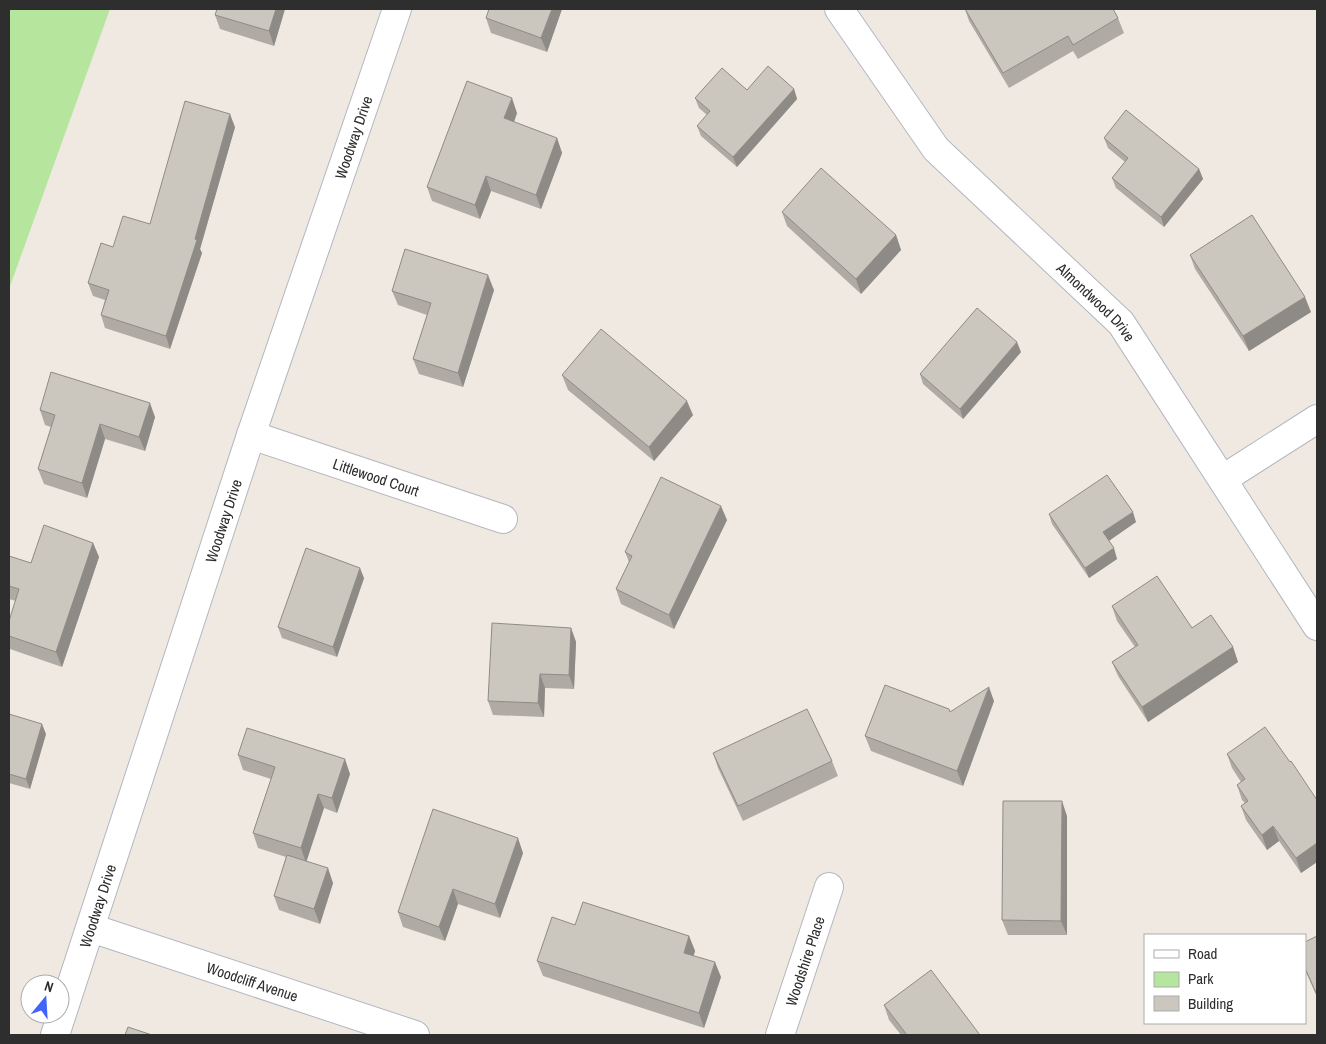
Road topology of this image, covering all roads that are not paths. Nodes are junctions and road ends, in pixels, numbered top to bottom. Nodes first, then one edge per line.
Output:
1 (397, 9) edge
2 (838, 9) edge
3 (1317, 419) edge
4 (251, 435) junction
5 (1223, 479) junction
6 (503, 519) dead end
7 (1317, 626) edge
8 (828, 887) dead end
9 (91, 928) junction
10 (55, 1035) edge
11 (415, 1035) edge
12 (780, 1035) edge

1 - 4 street, Woodway Drive
2 - 5 street, Almondwood Drive
3 - 5 street
4 - 6 street, Littlewood Court
4 - 9 street, Woodway Drive
5 - 7 street, Almondwood Drive
8 - 12 street, Woodshire Place
9 - 10 street, Woodway Drive
9 - 11 street, Woodcliff Avenue

